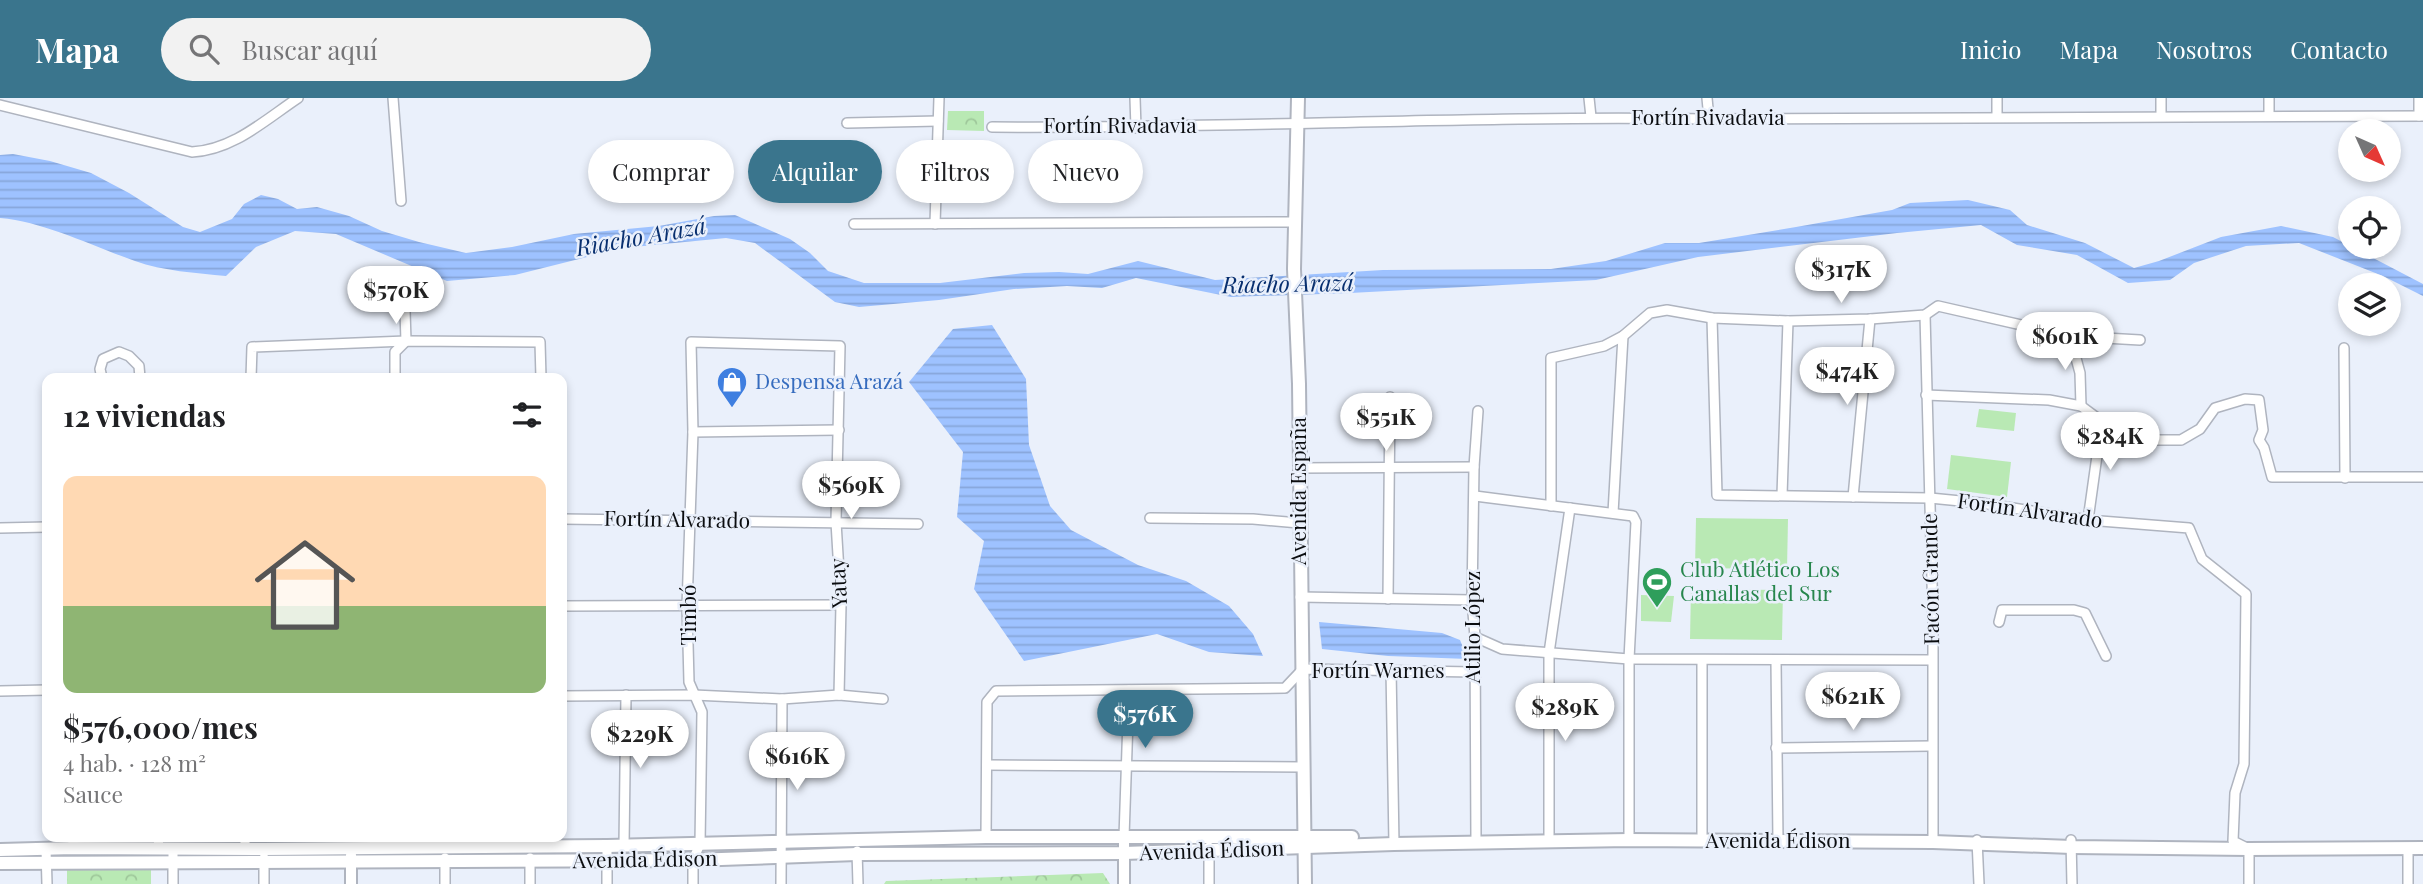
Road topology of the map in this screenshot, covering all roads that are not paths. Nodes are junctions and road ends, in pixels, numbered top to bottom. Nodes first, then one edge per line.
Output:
1 (298, 98) edge
2 (393, 98) edge
3 (939, 98) edge
4 (1135, 98) edge
5 (1298, 98) edge
6 (1589, 98) edge
7 (1707, 98) edge
8 (1997, 98) edge
9 (2161, 98) edge
10 (2269, 98) edge
11 (2419, 98) edge
12 (0, 105) edge
13 (2161, 116) junction
14 (2269, 116) junction
15 (2421, 116) edge
16 (1591, 117) junction
17 (1997, 117) junction
18 (1709, 119) junction
19 (938, 121) junction
20 (848, 123) dead end
21 (1298, 123) junction
22 (992, 127) dead end
23 (1136, 128) junction
24 (401, 201) dead end
25 (1294, 222) junction
26 (854, 224) dead end
27 (936, 224) junction
28 (404, 281) dead end
29 (1925, 315) junction
30 (1712, 318) junction
31 (1870, 319) junction
32 (1788, 321) junction
33 (1623, 335) junction
34 (2070, 336) junction
35 (2140, 340) dead end
36 (406, 341) junction
37 (691, 342) joint
38 (2344, 348) dead end
39 (101, 373) edge
40 (140, 373) edge
41 (251, 373) edge
42 (395, 373) edge
43 (541, 373) edge
44 (1926, 395) junction
45 (1390, 397) dead end
46 (2081, 406) junction
47 (1478, 411) dead end
48 (2102, 420) junction
49 (839, 430) junction
50 (694, 432) junction
51 (1474, 467) junction
52 (1298, 468) junction
53 (1389, 468) junction
54 (2423, 477) edge
55 (2345, 478) junction
56 (1782, 495) junction
57 (1475, 496) junction
58 (1853, 497) junction
59 (1930, 498) junction
60 (1551, 506) junction
61 (1570, 508) junction
62 (1613, 513) junction
63 (1150, 518) dead end
64 (567, 519) edge
65 (692, 520) junction
66 (2088, 520) junction
67 (836, 522) junction
68 (1299, 523) junction
69 (918, 524) dead end
70 (42, 527) edge
71 (0, 528) edge
72 (1300, 597) junction
73 (1388, 599) junction
74 (1472, 600) junction
75 (841, 605) junction
76 (567, 606) edge
77 (687, 606) junction
78 (1999, 622) dead end
79 (1475, 637) junction
80 (1549, 653) junction
81 (2106, 656) dead end
82 (1629, 659) junction
83 (1932, 660) junction
84 (1702, 661) junction
85 (1776, 661) junction
86 (1303, 669) junction
87 (1391, 669) junction
88 (1473, 672) junction
89 (42, 690) edge
90 (1129, 690) junction
91 (0, 691) edge
92 (626, 695) junction
93 (694, 695) junction
94 (839, 695) junction
95 (567, 696) edge
96 (782, 699) junction
97 (883, 699) dead end
98 (1931, 746) junction
99 (1776, 748) junction
100 (987, 765) junction
101 (1128, 765) junction
102 (1302, 767) junction
103 (1702, 834) junction
104 (1549, 835) junction
105 (986, 836) junction
106 (1124, 837) junction
107 (1778, 837) junction
108 (1628, 838) junction
109 (1933, 839) junction
110 (858, 840) junction
111 (1394, 840) junction
112 (1476, 841) junction
113 (73, 842) edge
114 (159, 842) edge
115 (546, 842) edge
116 (561, 842) edge
117 (1977, 842) junction
118 (2233, 842) junction
119 (245, 843) edge
120 (332, 843) edge
121 (782, 843) junction
122 (1305, 843) junction
123 (699, 844) junction
124 (2071, 844) junction
125 (624, 845) junction
126 (1209, 845) junction
127 (2423, 845) edge
128 (445, 846) junction
129 (530, 846) junction
130 (607, 846) junction
131 (2408, 848) junction
132 (2249, 849) junction
133 (0, 850) edge
134 (1124, 853) junction
135 (857, 854) junction
136 (46, 855) junction
137 (173, 855) junction
138 (351, 855) junction
139 (264, 856) junction
140 (782, 857) junction
141 (607, 860) junction
142 (693, 860) junction
143 (445, 862) junction
144 (530, 862) junction
145 (0, 863) edge
146 (47, 884) edge
147 (173, 884) edge
148 (264, 884) edge
149 (351, 884) edge
150 (445, 884) edge
151 (530, 884) edge
152 (607, 884) edge
153 (693, 884) edge
154 (781, 884) edge
155 (858, 884) edge
156 (1124, 884) edge
157 (1209, 884) edge
158 (1305, 884) edge
159 (1979, 884) edge
160 (2072, 884) edge
161 (2249, 884) edge
162 (2408, 884) edge

1 - 12 street
2 - 24 street
3 - 19 street
4 - 23 street
5 - 21 main road, Avenida España
6 - 16 street
7 - 18 street
8 - 17 street
9 - 13 street
10 - 14 street
11 - 15 street
13 - 14 street, Fortín Rivadavia
13 - 17 street, Fortín Rivadavia
14 - 15 street, Fortín Rivadavia
16 - 18 street, Fortín Rivadavia
16 - 21 street, Fortín Rivadavia
17 - 18 street, Fortín Rivadavia
19 - 20 street
19 - 27 street
21 - 23 street, Fortín Rivadavia
21 - 25 main road, Avenida España
22 - 23 street, Fortín Rivadavia
25 - 27 street
25 - 52 main road, Avenida España
26 - 27 street
28 - 36 street
29 - 31 street
29 - 34 street
29 - 44 street, Facón Grande
30 - 32 street
30 - 33 street
30 - 56 street, Fortín Alvarado
31 - 32 street
31 - 58 street
32 - 56 street
33 - 60 street
33 - 62 street
34 - 35 street
34 - 46 street
36 - 41 street
36 - 42 street
36 - 43 street
37 - 49 street, Yatay
37 - 50 street, Timbó
38 - 55 street
39 - 40 street
44 - 46 street
44 - 59 street, Facón Grande
45 - 53 street
46 - 48 street
47 - 51 street, Atilio López
48 - 55 street
48 - 66 street
49 - 50 street
49 - 67 street, Yatay
50 - 65 street, Timbó
51 - 53 street
51 - 57 street, Atilio López
52 - 53 street
52 - 68 main road, Avenida España
53 - 73 street
54 - 55 street
56 - 58 street, Fortín Alvarado
57 - 60 street
57 - 74 street, Atilio López
58 - 59 street, Fortín Alvarado
59 - 66 street, Fortín Alvarado
59 - 83 street, Facón Grande
60 - 61 street
61 - 62 street
61 - 80 street
62 - 82 street
63 - 68 street
64 - 65 street, Fortín Alvarado
65 - 67 street, Fortín Alvarado
65 - 77 street, Timbó
66 - 118 street, Fortín Alvarado
67 - 69 street, Fortín Alvarado
67 - 75 street, Yatay
68 - 72 main road, Avenida España
70 - 71 street
72 - 73 street
72 - 86 main road, Avenida España
73 - 74 street
74 - 79 street, Atilio López
75 - 77 street
75 - 94 street, Yatay
76 - 77 street
77 - 93 street, Timbó
78 - 81 street
79 - 80 street
79 - 88 street, Atilio López
80 - 82 street
80 - 104 street
82 - 84 street
82 - 108 street
83 - 85 street
83 - 98 street, Facón Grande
84 - 85 street
84 - 103 street
85 - 99 street
86 - 87 street, Fortín Warnes
86 - 90 street, Fortín Warnes
86 - 102 main road, Avenida España
87 - 88 street, Fortín Warnes
87 - 111 street
88 - 112 street, Atilio López
89 - 91 street
90 - 100 street, Fortín Warnes
90 - 101 street
92 - 93 street
92 - 95 street
92 - 125 street
93 - 96 street
93 - 123 street, Timbó
94 - 96 street
94 - 97 street
96 - 121 street
98 - 99 street
98 - 109 street, Facón Grande
99 - 107 street
100 - 101 street
100 - 105 street
101 - 102 street
101 - 106 street
102 - 122 main road, Avenida España
103 - 107 main road, Avenida Édison
103 - 108 main road, Avenida Édison
104 - 108 main road, Avenida Édison
104 - 112 main road, Avenida Édison
105 - 106 main road, Avenida Édison
105 - 110 main road, Avenida Édison
106 - 126 main road, Avenida Édison
106 - 134 street
107 - 108 main road, Avenida Édison
107 - 109 main road, Avenida Édison
108 - 112 main road, Avenida Édison
109 - 117 main road, Avenida Édison
110 - 121 main road, Avenida Édison
110 - 135 street
111 - 112 main road, Avenida Édison
111 - 122 main road, Avenida Édison
113 - 114 main road, Avenida Édison
113 - 136 main road, Avenida Édison
114 - 137 main road, Avenida Édison
115 - 129 main road, Avenida Édison
116 - 130 main road, Avenida Édison
117 - 124 main road, Avenida Édison
117 - 159 street
118 - 124 main road, Avenida Édison
118 - 127 main road, Avenida Édison
118 - 132 street
119 - 137 main road, Avenida Édison
119 - 139 main road, Avenida Édison
120 - 138 main road, Avenida Édison
120 - 139 main road, Avenida Édison
121 - 123 main road, Avenida Édison
121 - 140 street
122 - 126 main road, Avenida Édison
122 - 158 main road, Avenida España
123 - 125 main road, Avenida Édison
123 - 142 street, Timbó
124 - 132 main road, Avenida Édison
124 - 160 street
125 - 130 main road, Avenida Édison
126 - 134 main road, Avenida Édison
126 - 157 street
127 - 131 main road, Avenida Édison
128 - 129 main road, Avenida Édison
128 - 138 main road, Avenida Édison
128 - 143 street
129 - 144 street
130 - 141 street
131 - 132 main road, Avenida Édison
131 - 162 street
132 - 161 street
133 - 136 main road, Avenida Édison
134 - 135 main road, Avenida Édison
134 - 156 street
135 - 140 main road, Avenida Édison
135 - 155 street
136 - 137 main road, Avenida Édison
136 - 145 main road, Avenida Édison
136 - 146 street
137 - 139 main road, Avenida Édison
137 - 147 street
138 - 139 main road, Avenida Édison
138 - 143 main road, Avenida Édison
138 - 149 street
139 - 148 street
140 - 142 main road, Avenida Édison
140 - 154 street
141 - 142 main road, Avenida Édison
141 - 144 main road, Avenida Édison
141 - 152 street
142 - 153 street, Timbó
143 - 144 main road, Avenida Édison
143 - 150 street
144 - 151 street

